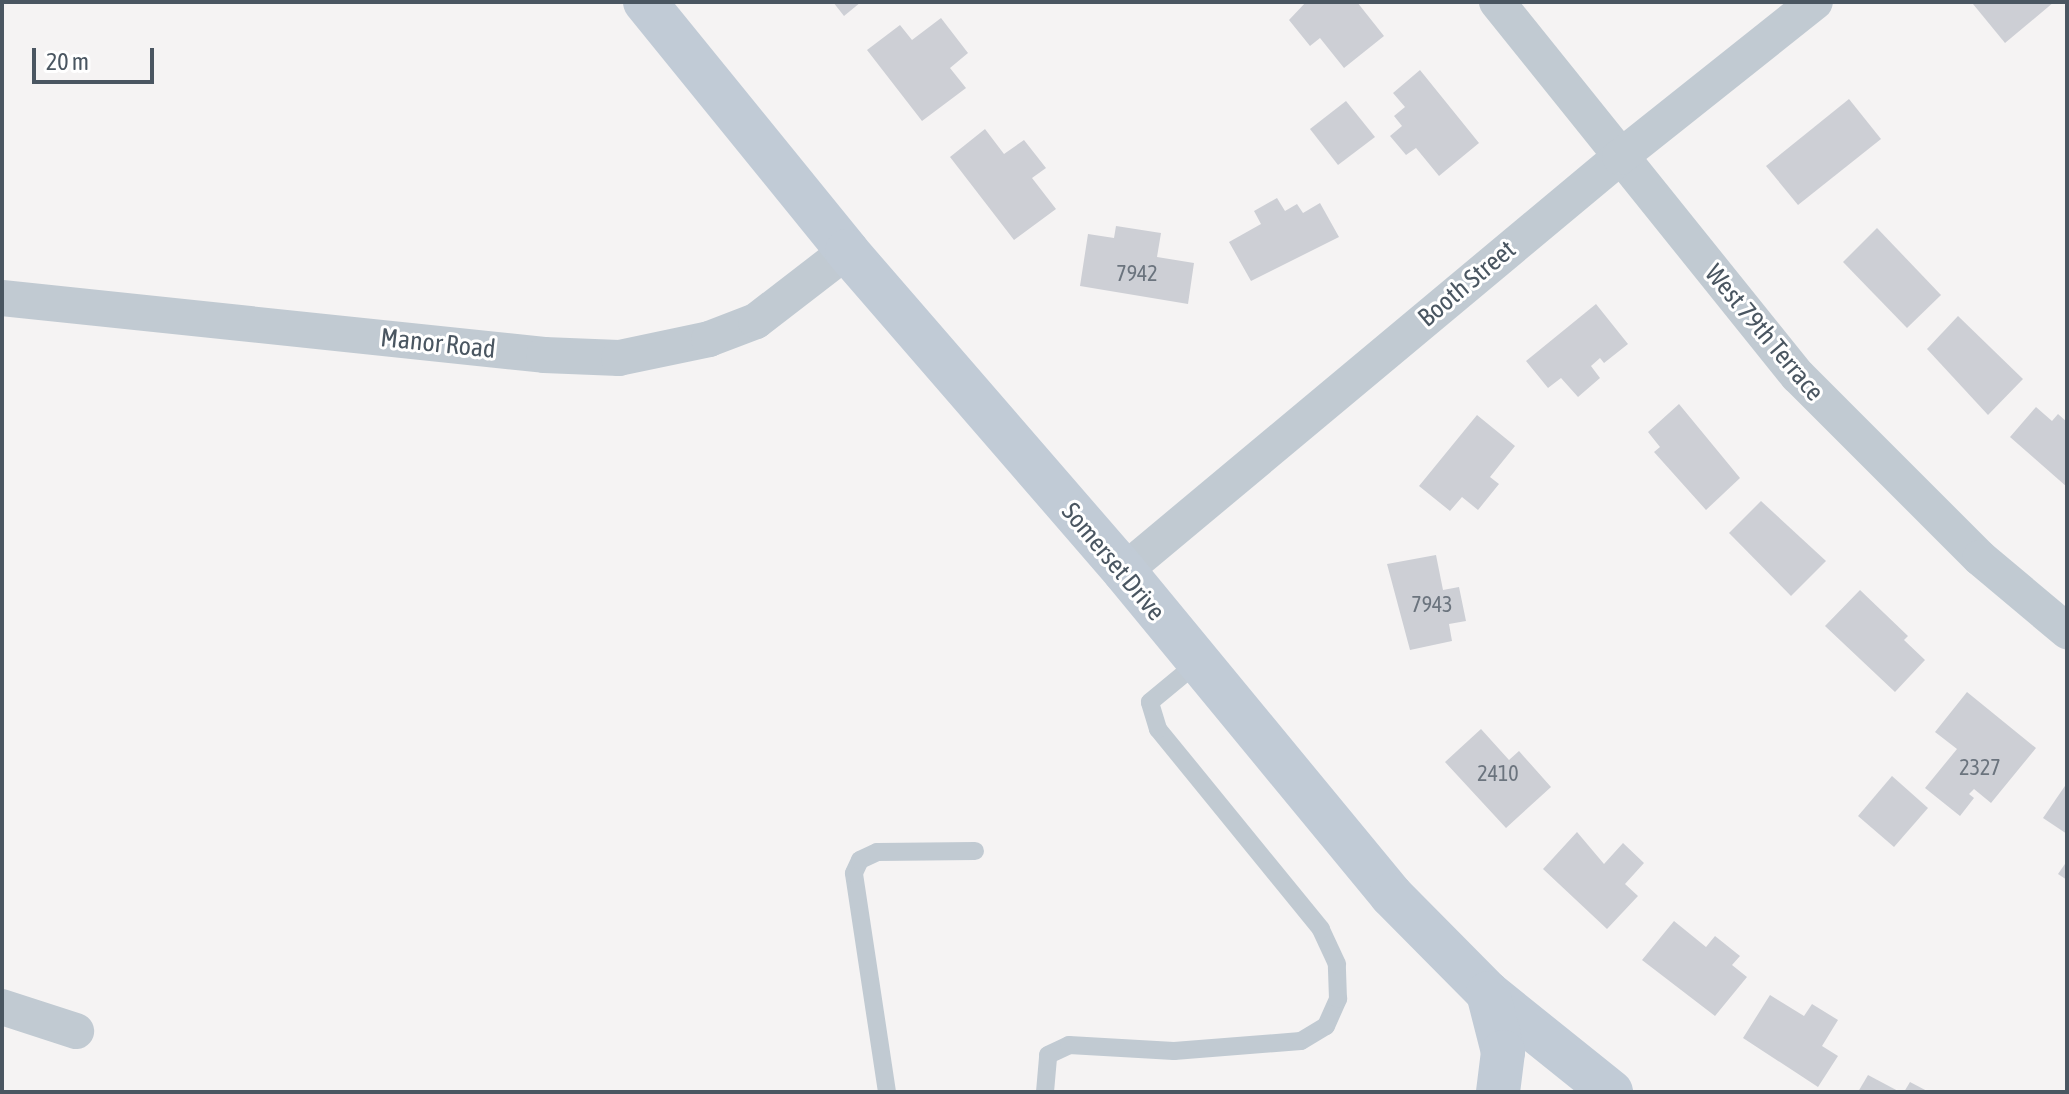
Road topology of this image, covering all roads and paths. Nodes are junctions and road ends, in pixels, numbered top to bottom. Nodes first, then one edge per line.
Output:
1 (645, 2) edge
2 (1497, 2) edge
3 (1815, 2) edge
4 (1620, 157) junction
5 (847, 251) junction
6 (2, 298) edge
7 (1124, 571) junction
8 (2067, 631) edge
9 (1196, 664) junction
10 (975, 851) dead end
11 (1488, 993) junction
12 (2, 1007) edge
13 (76, 1031) dead end
14 (887, 1092) edge
15 (1045, 1092) edge
16 (1498, 1092) edge
17 (1611, 1092) edge

1 - 5 street, Somerset Drive
2 - 4 street, West 79th Terrace
3 - 4 street, Booth Street
4 - 7 street, Booth Street
4 - 8 street, West 79th Terrace
5 - 6 street, Manor Road
5 - 7 street, Somerset Drive
7 - 9 street, Somerset Drive
9 - 11 street, Somerset Drive
9 - 15 lane
10 - 14 lane
11 - 16 street
11 - 17 street, Somerset Drive
12 - 13 street

